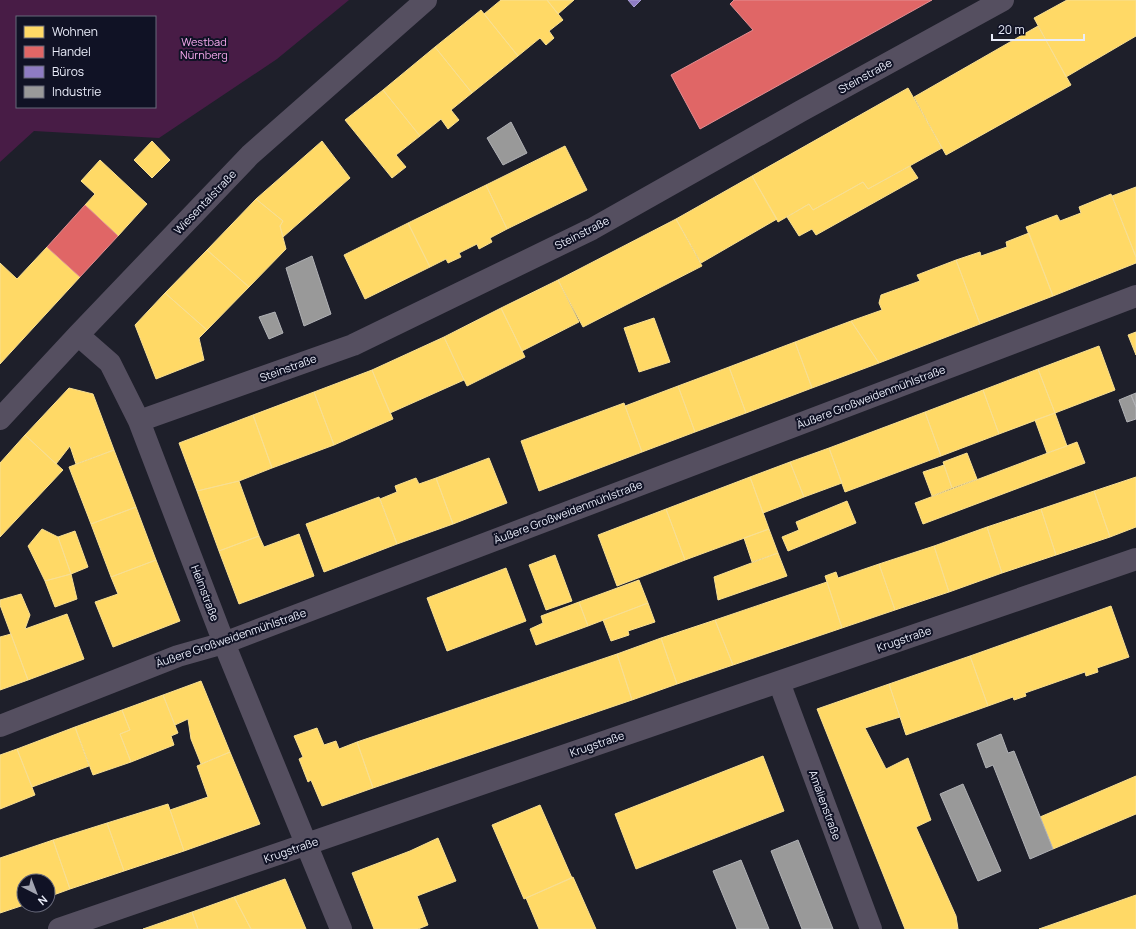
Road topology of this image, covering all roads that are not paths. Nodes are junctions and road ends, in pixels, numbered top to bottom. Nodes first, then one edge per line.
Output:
1 (426, 0) edge
2 (1003, 0) edge
3 (1136, 296) edge
4 (78, 336) junction
5 (0, 419) edge
6 (139, 421) junction
7 (1136, 559) edge
8 (224, 643) junction
9 (779, 682) junction
10 (0, 726) edge
11 (307, 844) junction
12 (59, 929) edge
13 (341, 929) edge
14 (871, 929) edge

1 - 4 street, Wiesentalstraße
2 - 6 street, Steinstraße
3 - 8 street, Äußere Großweidenmühlstraße
4 - 5 street, Wiesentalstraße
4 - 6 street, Helmstraße
6 - 8 street, Helmstraße
7 - 9 street, Krugstraße
8 - 10 street, Äußere Großweidenmühlstraße
8 - 11 street, Helmstraße
9 - 11 street, Krugstraße
9 - 14 street, Amalienstraße
11 - 12 street, Krugstraße
11 - 13 street, Helmstraße

